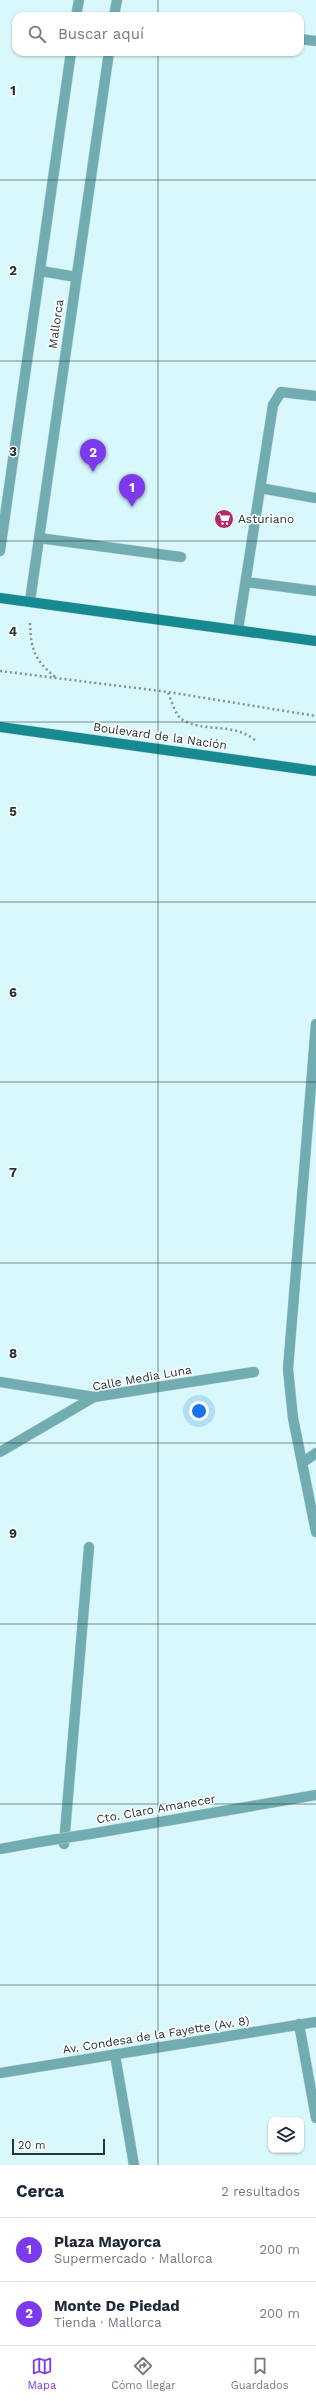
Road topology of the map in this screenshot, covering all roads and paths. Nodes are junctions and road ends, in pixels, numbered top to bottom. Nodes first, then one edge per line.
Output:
1 (79, 0) edge
2 (117, 0) edge
3 (77, 12) edge
4 (117, 12) edge
5 (304, 40) edge
6 (316, 41) edge
7 (70, 56) edge
8 (108, 56) edge
9 (41, 271) junction
10 (76, 277) junction
11 (316, 396) edge
12 (260, 488) junction
13 (316, 498) edge
14 (39, 538) junction
15 (0, 551) edge
16 (181, 557) dead end
17 (246, 582) junction
18 (316, 591) edge
19 (0, 598) edge
20 (30, 601) junction
21 (238, 630) junction
22 (316, 641) edge
23 (0, 671) edge
24 (55, 678) junction
25 (168, 692) junction
26 (316, 716) edge
27 (0, 728) edge
28 (258, 763) junction
29 (316, 771) edge
30 (316, 1024) edge
31 (254, 1372) dead end
32 (0, 1382) edge
33 (94, 1397) junction
34 (0, 1452) edge
35 (316, 1452) edge
36 (302, 1463) junction
37 (316, 1532) edge
38 (89, 1547) dead end
39 (316, 1795) edge
40 (64, 1844) dead end
41 (0, 1849) edge
42 (316, 2022) edge
43 (299, 2024) junction
44 (116, 2055) junction
45 (0, 2073) edge
46 (316, 2118) edge
47 (134, 2165) edge

1 - 3 street
2 - 4 street
5 - 6 street
7 - 9 street, Mallorca
8 - 10 street, Mallorca
9 - 10 street
9 - 15 street, Mallorca
10 - 14 street, Mallorca
11 - 12 street
12 - 13 street
12 - 17 street
14 - 16 street
14 - 20 street, Mallorca
17 - 18 street
17 - 21 street
19 - 20 main road
20 - 21 main road
20 - 24 path
21 - 22 main road
23 - 24 path
24 - 25 path
25 - 26 path
25 - 28 path
27 - 28 main road, Boulevard de la Nación
28 - 29 main road, Boulevard de la Nación
30 - 36 street
31 - 33 street, Calle Media Luna
32 - 33 street
33 - 34 street, Calle Media Luna
35 - 36 street
36 - 37 street
38 - 40 street
39 - 41 street, Cto. Claro Amanecer, bridge
42 - 43 street, Av. Condesa de la Fayette (Av. 8)
43 - 44 street, Av. Condesa de la Fayette (Av. 8)
43 - 46 street
44 - 45 street, Av. Condesa de la Fayette (Av. 8)
44 - 47 street

